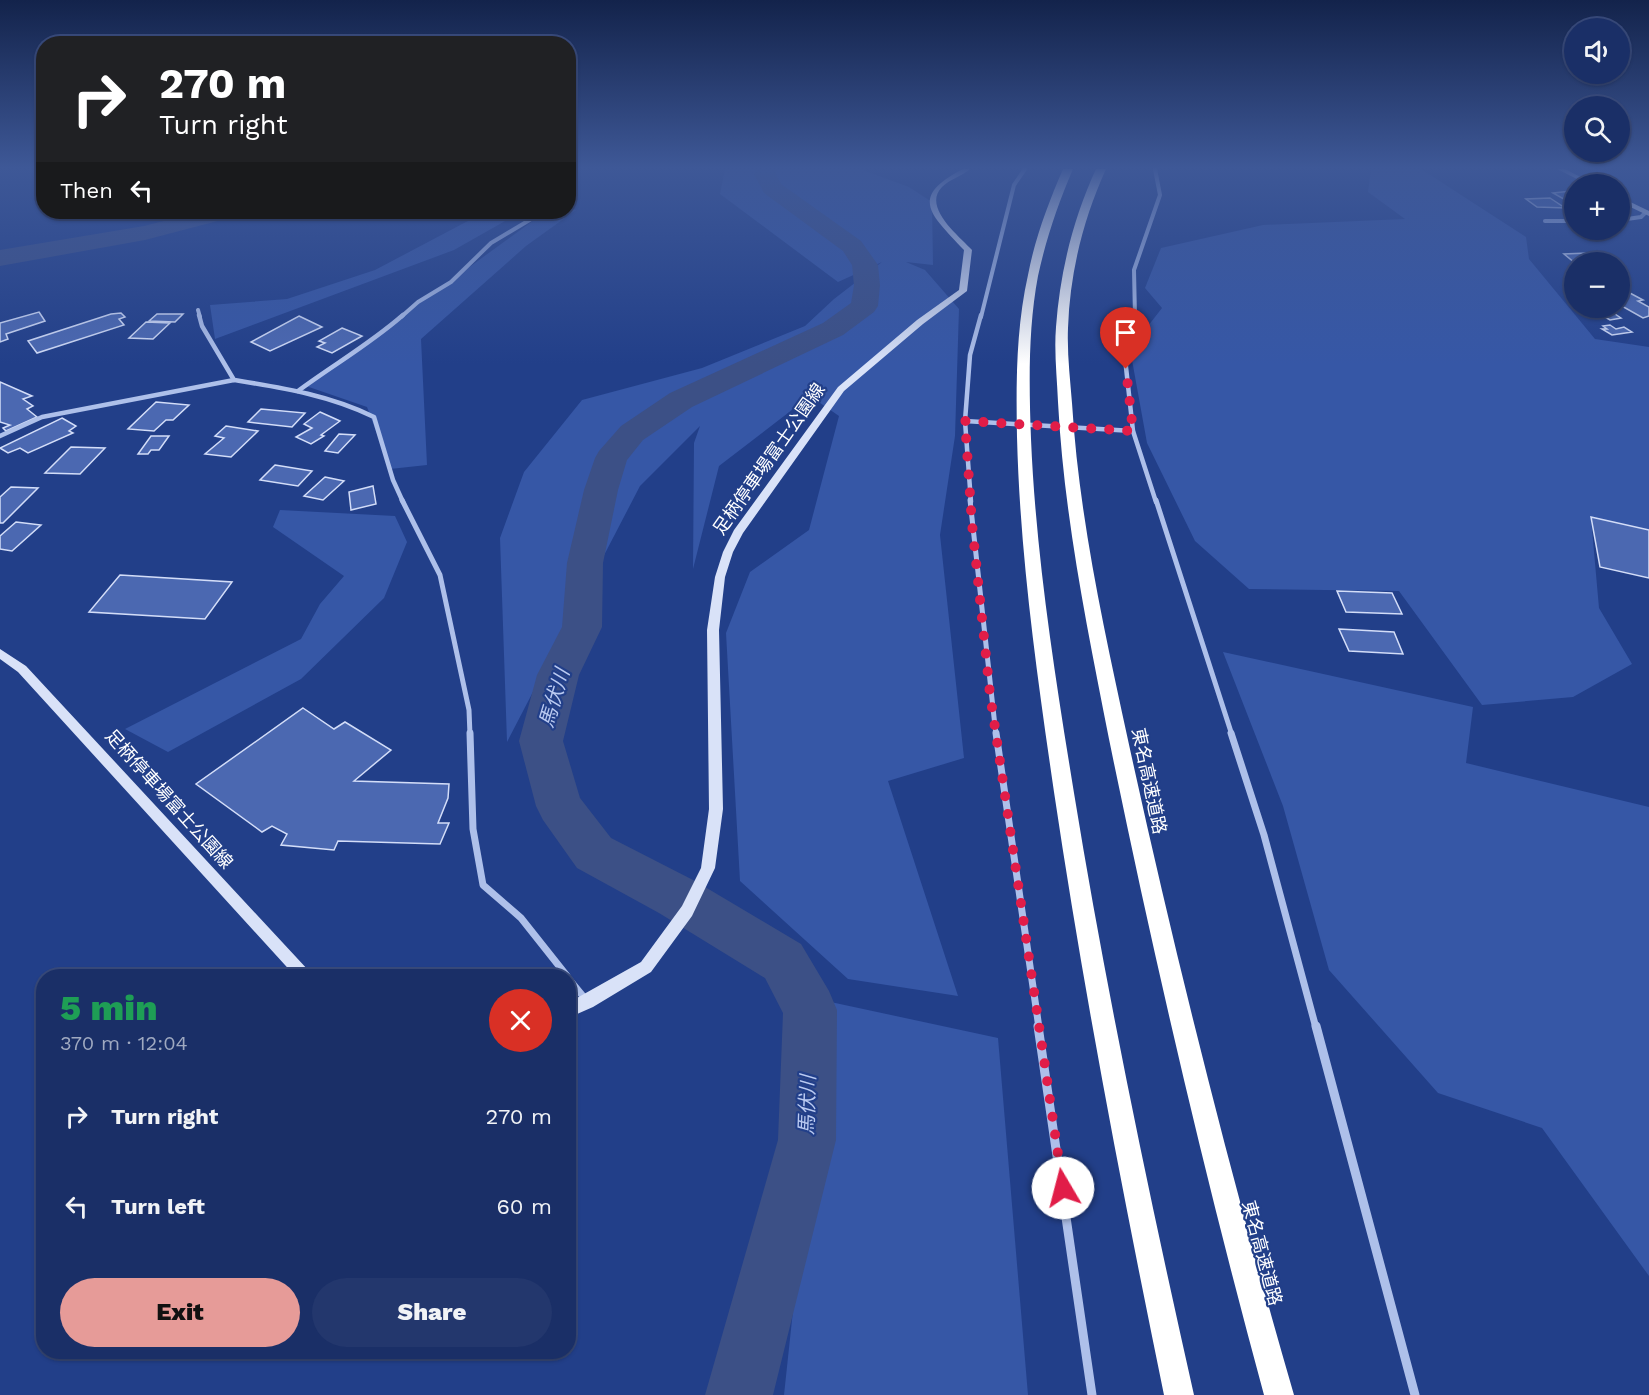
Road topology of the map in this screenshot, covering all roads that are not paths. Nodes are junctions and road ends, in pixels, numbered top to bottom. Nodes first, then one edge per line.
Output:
1 (506, 234) edge
2 (954, 234) edge
3 (1003, 234) edge
4 (1042, 234) edge
5 (1076, 234) edge
6 (1146, 234) edge
7 (198, 310) dead end
8 (234, 380) junction
9 (298, 391) junction
10 (965, 421) junction
11 (1133, 431) junction
12 (0, 436) edge
13 (0, 652) edge
14 (298, 969) edge
15 (562, 969) edge
16 (576, 987) edge
17 (588, 1002) junction
18 (576, 1007) edge
19 (1092, 1395) edge
20 (1179, 1395) edge
21 (1279, 1395) edge
22 (1415, 1395) edge

1 - 9 street
2 - 17 main road, 足柄停車場富士公園線
3 - 10 street
4 - 20 highway
5 - 21 highway, 東名高速道路
6 - 11 street
7 - 8 street
8 - 9 street
8 - 12 street
9 - 15 street
10 - 11 street
10 - 19 street
11 - 22 street
13 - 14 main road, 足柄停車場富士公園線
16 - 17 street
17 - 18 main road, 足柄停車場富士公園線

